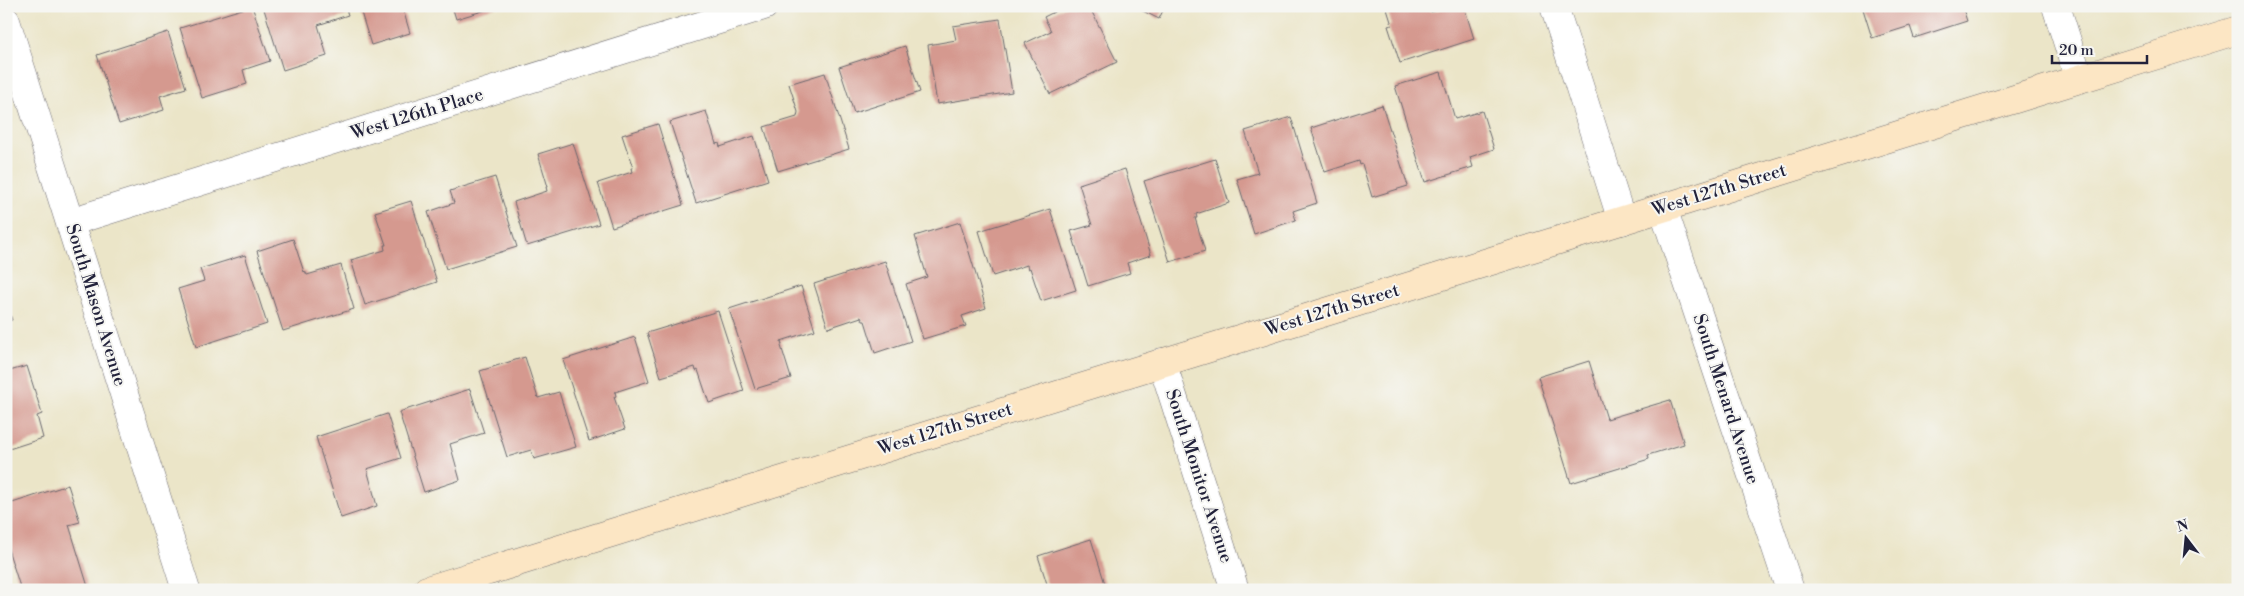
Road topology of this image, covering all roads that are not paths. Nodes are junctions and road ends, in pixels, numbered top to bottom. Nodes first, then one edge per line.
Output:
1 (764, 6) edge
2 (1554, 6) edge
3 (2056, 6) edge
4 (6, 21) edge
5 (2238, 30) edge
6 (2079, 79) junction
7 (1663, 208) junction
8 (1622, 220) junction
9 (70, 222) junction
10 (1162, 362) junction
11 (186, 590) edge
12 (427, 590) edge
13 (1235, 590) edge
14 (1790, 590) edge

1 - 9 street, West 126th Place
2 - 8 street
3 - 6 street
4 - 9 street, South Mason Avenue
5 - 6 main road, West 127th Street
6 - 7 main road, West 127th Street
7 - 8 main road, West 127th Street
7 - 14 street, South Menard Avenue
8 - 10 main road, West 127th Street
9 - 11 street, South Mason Avenue
10 - 12 main road, West 127th Street
10 - 13 street, South Monitor Avenue

